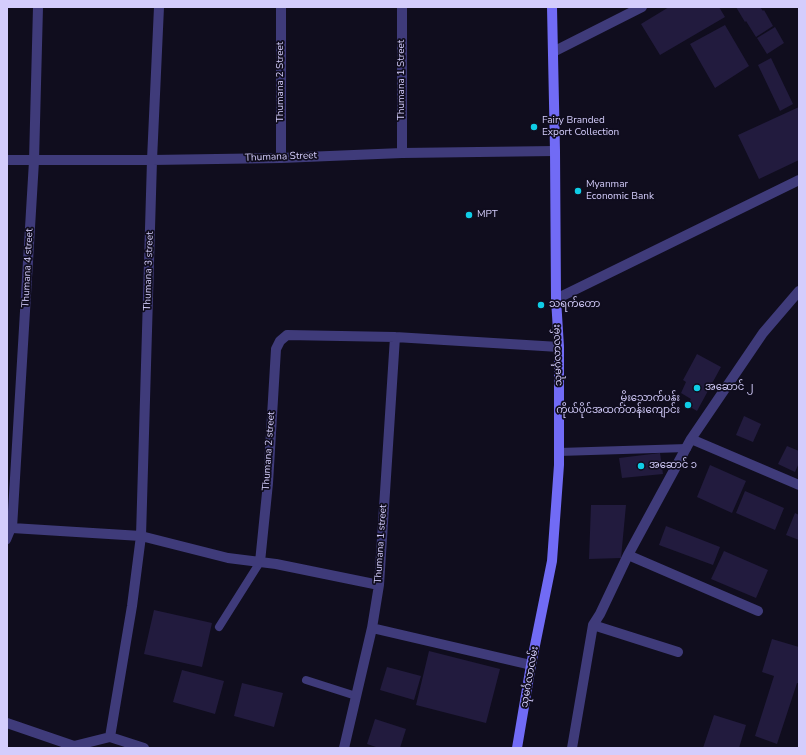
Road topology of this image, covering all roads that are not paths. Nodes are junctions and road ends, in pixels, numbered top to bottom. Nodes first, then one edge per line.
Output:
1 (38, 7) edge
2 (159, 7) edge
3 (281, 7) edge
4 (402, 7) edge
5 (552, 7) edge
6 (642, 7) edge
7 (553, 52) junction
8 (555, 151) junction
9 (402, 153) junction
10 (281, 158) junction
11 (7, 160) edge
12 (152, 160) junction
13 (34, 161) junction
14 (799, 180) edge
15 (799, 291) edge
16 (556, 299) junction
17 (395, 337) junction
18 (559, 348) junction
19 (689, 443) junction
20 (559, 452) junction
21 (799, 485) edge
22 (12, 528) junction
23 (141, 536) junction
24 (7, 540) edge
25 (628, 555) junction
26 (260, 562) junction
27 (379, 585) junction
28 (758, 611) dead end
29 (593, 625) junction
30 (219, 627) dead end
31 (372, 628) junction
32 (678, 652) dead end
33 (531, 665) junction
34 (306, 680) dead end
35 (356, 696) junction
36 (7, 723) edge
37 (110, 738) junction
38 (520, 747) edge
39 (144, 748) edge
40 (344, 748) edge
41 (572, 748) edge

1 - 13 street, Thumana 4 street
2 - 12 street, Thumana 3 street
3 - 10 street, Thumana 2 Street
4 - 9 street, Thumana 1 Street
5 - 7 main road, သုမင်္ဂလာလမ်း
6 - 7 street
7 - 8 main road, သုမင်္ဂလာလမ်း
8 - 9 street, Thumana Street
8 - 16 main road, သုမင်္ဂလာလမ်း
9 - 10 street, Thumana Street
10 - 12 street, Thumana Street
11 - 13 street, Thumana Street
12 - 13 street, Thumana Street
12 - 23 street, Thumana 3 street
13 - 22 street, Thumana 4 street
14 - 16 street
15 - 19 street
16 - 18 main road, သုမင်္ဂလာလမ်း
17 - 18 street
17 - 26 street, Thumana 2 street
17 - 27 street, Thumana 1 street
18 - 20 main road, သုမင်္ဂလာလမ်း
19 - 20 lane
19 - 21 street
19 - 25 street
20 - 33 main road, သုမင်္ဂလာလမ်း
22 - 23 street
22 - 24 lane
23 - 26 street
23 - 37 street, Thumana 3 street
25 - 28 street
25 - 29 street
26 - 27 street
26 - 30 lane
27 - 31 street, Thumana 1 street
29 - 32 street
29 - 41 street
31 - 33 street
31 - 35 street, Thumana 1 street
33 - 38 main road, သုမင်္ဂလာလမ်း
34 - 35 lane
35 - 40 street, Thumana 1 street
36 - 37 street
37 - 39 street

